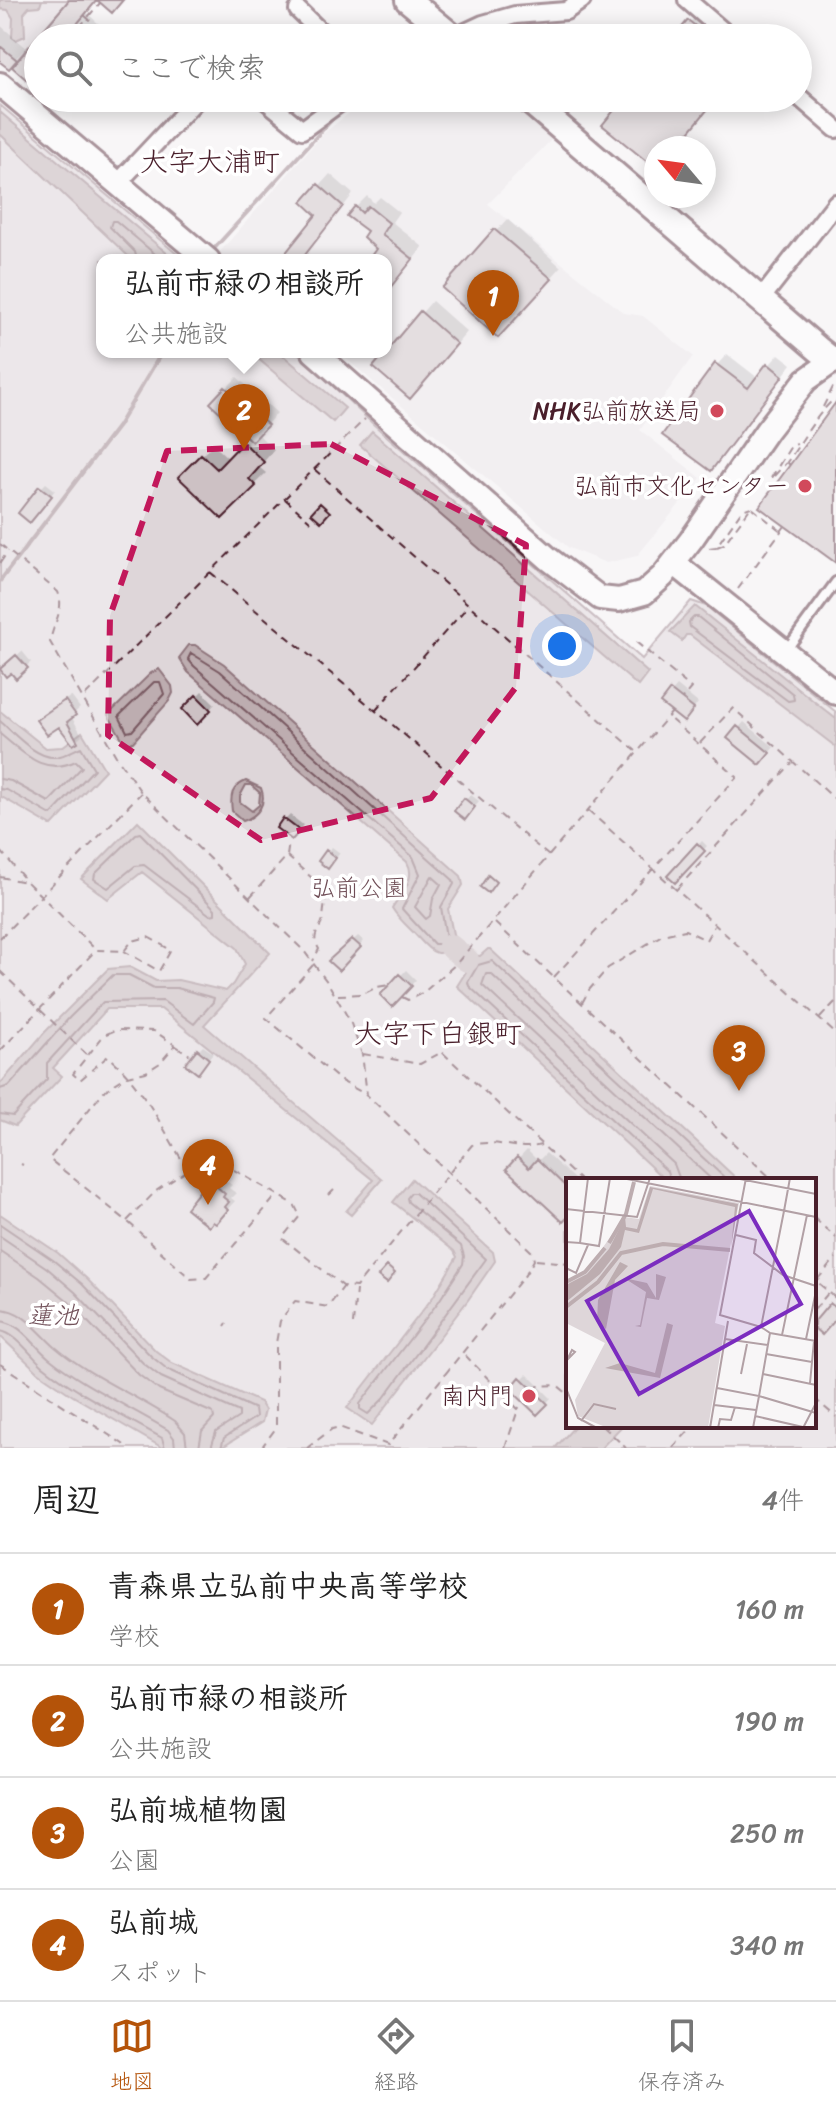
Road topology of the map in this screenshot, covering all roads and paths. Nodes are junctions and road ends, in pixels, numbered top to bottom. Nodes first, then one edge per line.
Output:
1 (408, 0) edge
2 (582, 0) edge
3 (687, 0) edge
4 (100, 3) dead end
5 (298, 10) dead end
6 (86, 16) junction
7 (80, 24) edge
8 (95, 24) edge
9 (312, 24) edge
10 (436, 24) edge
11 (483, 24) edge
12 (715, 24) edge
13 (0, 84) edge
14 (24, 104) edge
15 (812, 108) edge
16 (33, 112) edge
17 (185, 112) edge
18 (280, 112) edge
19 (327, 112) edge
20 (542, 112) edge
21 (836, 129) edge
22 (118, 183) junction
23 (836, 203) edge
24 (200, 254) edge
25 (761, 299) junction
26 (321, 358) edge
27 (834, 360) edge
28 (836, 392) edge
29 (832, 401) junction
30 (836, 404) edge
31 (377, 407) junction
32 (822, 410) junction
33 (798, 444) junction
34 (314, 469) junction
35 (285, 499) junction
36 (751, 507) junction
37 (311, 522) dead end
38 (731, 526) junction
39 (785, 526) dead end
40 (735, 529) junction
41 (781, 531) junction
42 (0, 544) edge
43 (716, 547) junction
44 (703, 548) dead end
45 (8, 550) junction
46 (0, 563) edge
47 (674, 563) junction
48 (210, 572) junction
49 (836, 582) edge
50 (732, 597) dead end
51 (469, 605) junction
52 (636, 642) dead end
53 (785, 653) junction
54 (836, 693) edge
55 (84, 697) junction
56 (682, 699) dead end
57 (375, 711) junction
58 (672, 712) dead end
59 (668, 717) junction
60 (699, 744) junction
61 (637, 752) junction
62 (793, 762) junction
63 (141, 792) junction
64 (836, 800) edge
65 (588, 810) junction
66 (289, 842) dead end
67 (0, 850) edge
68 (287, 856) junction
69 (549, 856) junction
70 (653, 869) junction
71 (0, 877) edge
72 (27, 882) junction
73 (677, 889) junction
74 (42, 896) junction
75 (249, 898) junction
76 (493, 922) junction
77 (715, 925) junction
78 (0, 938) edge
79 (96, 950) junction
80 (124, 951) junction
81 (313, 963) junction
82 (0, 971) edge
83 (553, 977) junction
84 (389, 985) dead end
85 (336, 996) junction
86 (402, 997) dead end
87 (836, 1001) edge
88 (582, 1004) junction
89 (40, 1011) junction
90 (820, 1019) junction
91 (836, 1034) edge
92 (175, 1045) junction
93 (0, 1051) edge
94 (362, 1054) junction
95 (87, 1055) junction
96 (190, 1055) dead end
97 (127, 1076) junction
98 (367, 1095) junction
99 (541, 1145) junction
100 (188, 1170) junction
101 (449, 1172) junction
102 (578, 1178) edge
103 (771, 1178) edge
104 (334, 1190) dead end
105 (277, 1195) junction
106 (329, 1195) dead end
107 (816, 1220) edge
108 (127, 1221) junction
109 (836, 1238) edge
110 (836, 1258) edge
111 (534, 1260) junction
112 (566, 1263) edge
113 (344, 1286) junction
114 (356, 1287) junction
115 (829, 1292) junction
116 (836, 1299) edge
117 (816, 1308) edge
118 (353, 1324) dead end
119 (464, 1354) junction
120 (0, 1364) edge
121 (534, 1391) dead end
122 (566, 1392) edge
123 (816, 1400) edge
124 (523, 1402) dead end
125 (518, 1409) junction
126 (836, 1417) edge
127 (605, 1428) edge
128 (691, 1428) edge
129 (129, 1448) edge
130 (261, 1448) edge
131 (307, 1448) edge
132 (505, 1448) edge
133 (626, 1448) edge
134 (673, 1448) edge

1 - 10 main road
2 - 11 street
3 - 12 street
4 - 6 path
5 - 9 street
6 - 7 path
6 - 8 path
13 - 14 street
15 - 21 street
16 - 22 street
17 - 22 street
18 - 19 street
20 - 25 main road
22 - 24 street
23 - 25 street
25 - 27 main road
26 - 31 street
27 - 47 street
28 - 29 path
28 - 32 path
29 - 30 path
29 - 32 path
31 - 34 path
31 - 47 street
32 - 33 path
33 - 33 path
34 - 35 path
34 - 51 path
35 - 37 path
35 - 48 path
36 - 38 path
36 - 40 path
36 - 41 path
38 - 40 path
38 - 43 path
39 - 41 path
40 - 43 path
41 - 50 path
42 - 45 path
43 - 44 path
45 - 46 path
45 - 55 path
47 - 53 street
48 - 55 path
48 - 57 path
49 - 53 lane
51 - 57 path
51 - 61 path
52 - 56 path
53 - 54 street
55 - 63 path
57 - 69 path
58 - 59 path
59 - 60 path
59 - 61 path
60 - 62 path
60 - 70 path
61 - 65 path
62 - 64 path
62 - 73 path
63 - 74 path
63 - 75 path
65 - 69 path
65 - 70 path
66 - 68 path
67 - 72 path
68 - 75 path
68 - 81 path
69 - 76 path
70 - 73 path
70 - 83 path
71 - 72 path
72 - 74 path
73 - 77 path
74 - 78 path
74 - 79 path
75 - 81 path
76 - 83 path
76 - 86 path
77 - 88 path
77 - 90 path
79 - 80 path
79 - 89 path
80 - 80 path
81 - 85 path
81 - 98 path
82 - 89 path
83 - 88 path
84 - 85 path
85 - 94 path
87 - 90 path
88 - 103 path
89 - 93 path
89 - 95 path
90 - 91 path
92 - 95 path
92 - 96 path
92 - 97 path
94 - 98 path
94 - 99 path
95 - 97 path
97 - 100 path
97 - 108 path
98 - 101 path
99 - 101 path
99 - 102 path
100 - 105 path
100 - 108 path
101 - 111 path
101 - 114 path
104 - 106 path
105 - 108 path
105 - 113 path
107 - 109 path
110 - 115 path
111 - 112 path
111 - 119 path
113 - 114 path
113 - 130 path
114 - 118 path
115 - 116 path
115 - 117 path
119 - 125 path
119 - 131 path
120 - 129 path
121 - 122 path
123 - 126 path
124 - 125 path
125 - 132 path
127 - 133 path
128 - 134 path

